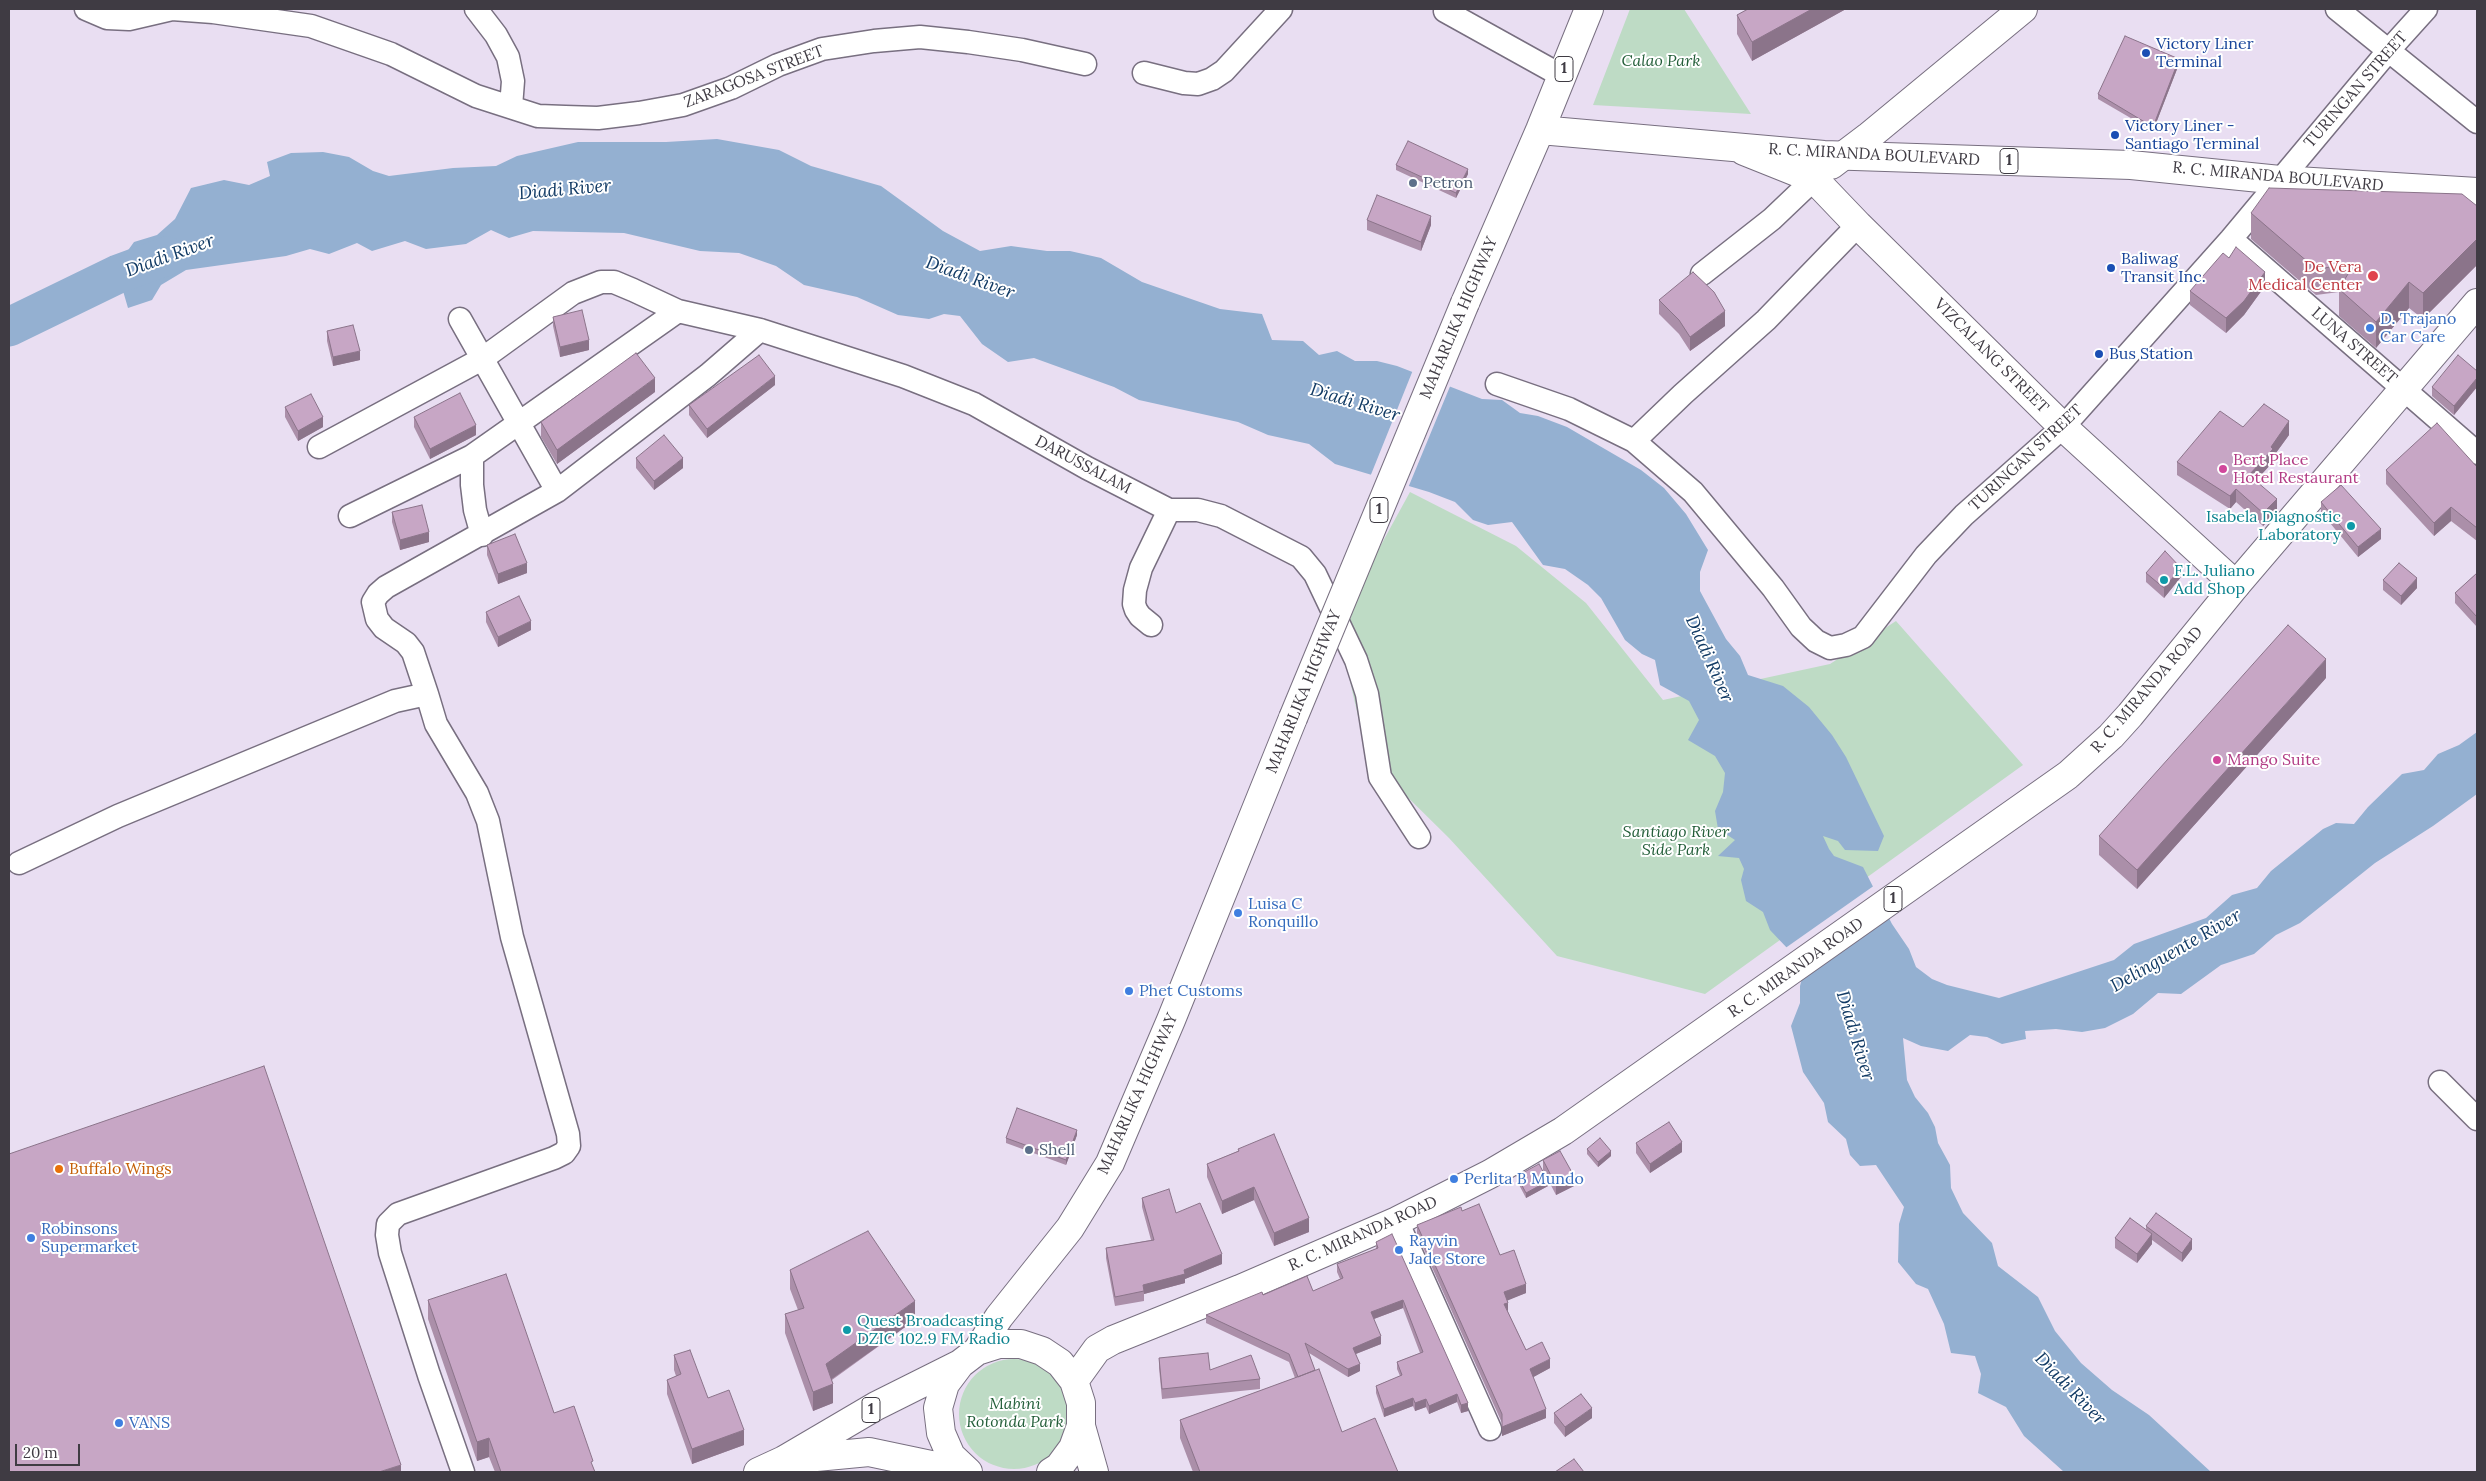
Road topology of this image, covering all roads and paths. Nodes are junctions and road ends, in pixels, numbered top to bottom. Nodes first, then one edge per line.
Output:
1 (86, 9) edge
2 (476, 9) edge
3 (1281, 9) edge
4 (1589, 9) edge
5 (2023, 9) edge
6 (2337, 9) edge
7 (2426, 9) edge
8 (1445, 11) dead end
9 (2389, 50) junction
10 (1086, 64) dead end
11 (1144, 73) dead end
12 (1562, 76) junction
13 (511, 107) junction
14 (2477, 122) edge
15 (1540, 130) junction
16 (1736, 148) junction
17 (1843, 156) junction
18 (1814, 179) junction
19 (2280, 180) junction
20 (2477, 192) edge
21 (1858, 226) junction
22 (2232, 239) junction
23 (1702, 274) dead end
24 (2477, 303) edge
25 (678, 311) junction
26 (460, 319) dead end
27 (760, 330) junction
28 (482, 359) junction
29 (1497, 384) dead end
30 (2403, 388) junction
31 (519, 425) junction
32 (2063, 427) junction
33 (1634, 441) junction
34 (319, 447) dead end
35 (2477, 453) edge
36 (472, 456) junction
37 (557, 492) junction
38 (1169, 510) junction
39 (350, 516) dead end
40 (482, 535) junction
41 (2236, 585) junction
42 (1151, 625) dead end
43 (427, 694) junction
44 (1419, 838) dead end
45 (19, 863) dead end
46 (2440, 1082) dead end
47 (2477, 1119) edge
48 (1397, 1221) junction
49 (968, 1357) junction
50 (1074, 1381) junction
51 (1081, 1426) junction
52 (1490, 1430) dead end
53 (784, 1460) junction
54 (463, 1472) edge
55 (758, 1472) edge
56 (966, 1472) edge
57 (1051, 1472) edge
58 (1094, 1472) edge

1 - 13 street, ZARAGOSA STREET
2 - 13 street
3 - 11 street
4 - 12 main road, MAHARLIKA HIGHWAY / 1
5 - 17 main road
6 - 9 street
7 - 9 street, TURINGAN STREET
8 - 12 street
9 - 14 street
9 - 19 street, TURINGAN STREET
10 - 13 street, ZARAGOSA STREET
12 - 15 main road, MAHARLIKA HIGHWAY / 1
15 - 16 main road, R. C. MIRANDA BOULEVARD / 1
15 - 49 main road, MAHARLIKA HIGHWAY / 1, bridge
16 - 17 main road, R. C. MIRANDA BOULEVARD / 1
16 - 18 main road, VIZCALANG STREET
17 - 18 main road
17 - 19 main road, R. C. MIRANDA BOULEVARD / 1
18 - 21 main road, VIZCALANG STREET
18 - 23 street
19 - 20 main road, R. C. MIRANDA BOULEVARD / 1
19 - 22 street, TURINGAN STREET
21 - 32 main road, VIZCALANG STREET
21 - 33 street
22 - 30 street, LUNA STREET
22 - 32 street, TURINGAN STREET
24 - 30 main road, R. C. MIRANDA ROAD / 1
25 - 27 street, DARUSSALAM
25 - 28 street, DARUSSALAM
25 - 31 street
26 - 28 street
27 - 37 street
27 - 38 street, DARUSSALAM
28 - 31 street
28 - 34 street, DARUSSALAM
29 - 33 street
30 - 35 street, LUNA STREET
30 - 41 main road, R. C. MIRANDA ROAD / 1
31 - 36 street
31 - 37 street
32 - 33 street, TURINGAN STREET
32 - 41 main road, VIZCALANG STREET
36 - 39 street
36 - 40 street
37 - 40 street
38 - 42 street
38 - 44 street, DARUSSALAM
40 - 43 street
41 - 48 main road, R. C. MIRANDA ROAD / 1
43 - 45 street
43 - 54 street
46 - 47 street
48 - 50 main road, R. C. MIRANDA ROAD / 1
48 - 52 street
49 - 50 main road, 1
49 - 53 main road, 1
49 - 56 main road, 1
50 - 51 main road, 1
51 - 57 main road, 1
51 - 58 main road
53 - 55 main road, 1
53 - 56 main road, 1

